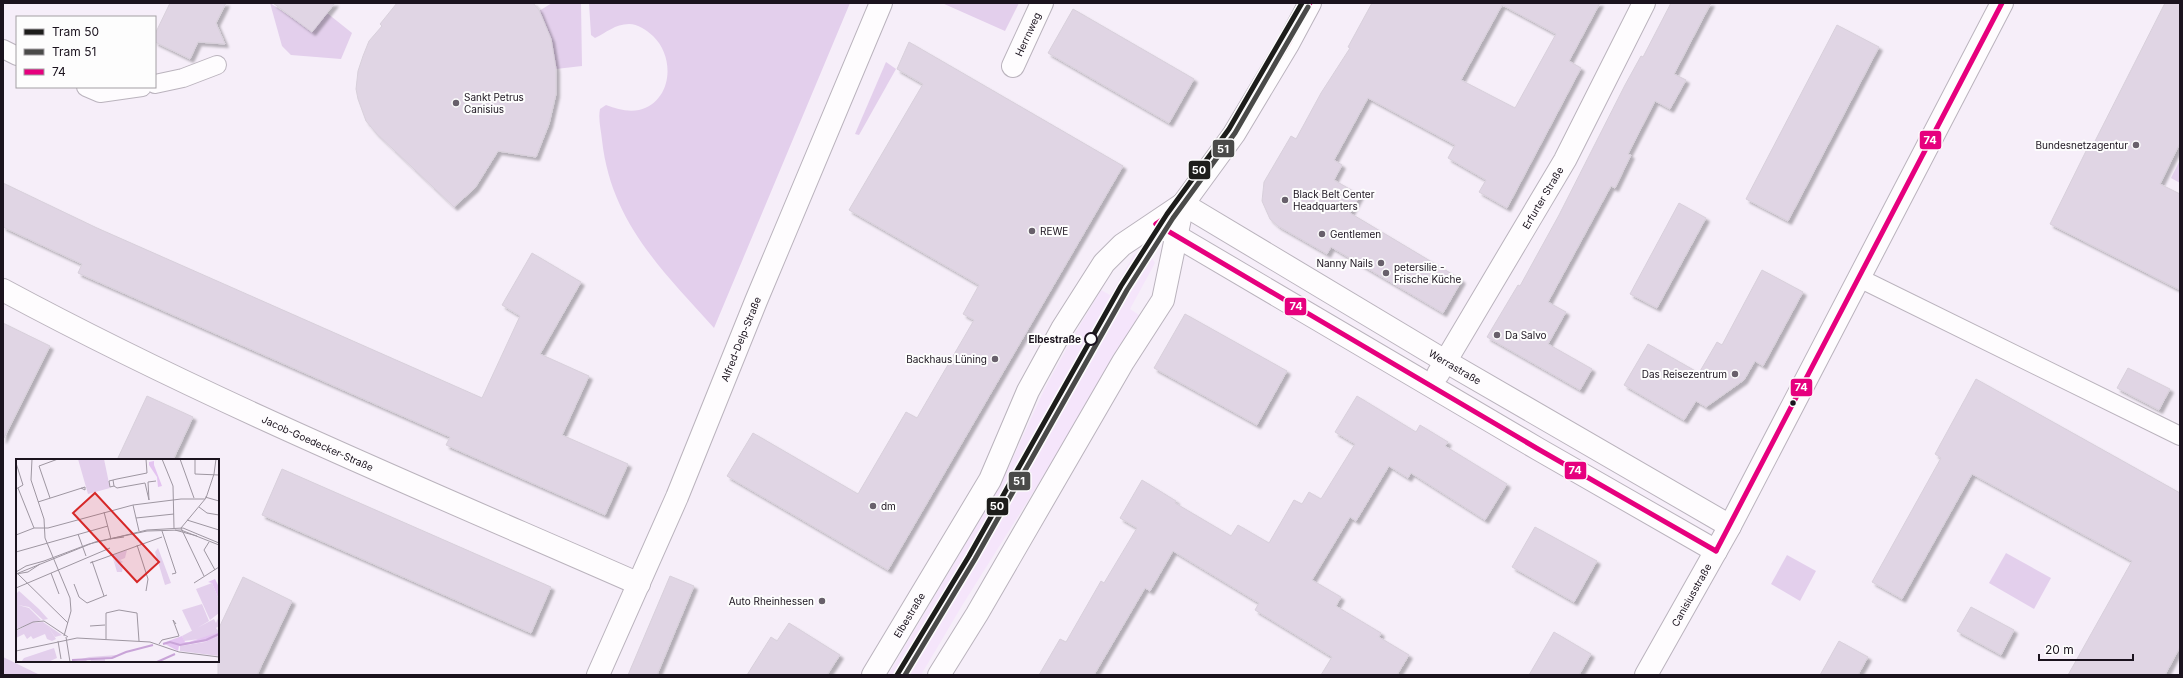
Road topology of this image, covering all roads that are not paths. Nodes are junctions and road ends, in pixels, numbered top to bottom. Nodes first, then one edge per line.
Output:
1 (881, 3) edge
2 (1042, 3) edge
3 (1310, 3) edge
4 (1644, 3) edge
5 (2002, 3) edge
6 (3, 49) edge
7 (16, 56) edge
8 (217, 65) dead end
9 (1013, 66) dead end
10 (156, 84) edge
11 (88, 88) edge
12 (135, 88) edge
13 (1183, 204) junction
14 (1156, 224) junction
15 (1177, 237) junction
16 (1859, 278) junction
17 (3, 290) edge
18 (1445, 362) junction
19 (1432, 387) junction
20 (2180, 436) edge
21 (1730, 526) junction
22 (1716, 551) junction
23 (639, 584) junction
24 (598, 675) edge
25 (873, 675) edge
26 (939, 675) edge
27 (1646, 675) edge

1 - 23 street, Alfred-Delp-Straße
2 - 9 street, Herrnweg
3 - 13 street, Elbestraße
4 - 18 street, Erfurter Straße
5 - 16 street, Canisiusstraße
6 - 7 lane
8 - 10 lane
11 - 12 lane
13 - 14 street, Elbestraße
13 - 15 street, Elbestraße
13 - 18 street, Werrastraße
14 - 15 street
14 - 25 street, Elbestraße
15 - 19 street
15 - 26 street, Elbestraße
16 - 20 lane
16 - 21 street, Canisiusstraße
17 - 23 street, Jacob-Goedecker-Straße
18 - 19 street, Erfurter Straße
18 - 21 street, Werrastraße
19 - 22 street
21 - 22 street, Canisiusstraße
22 - 27 street, Canisiusstraße
23 - 24 street, Alfred-Delp-Straße

